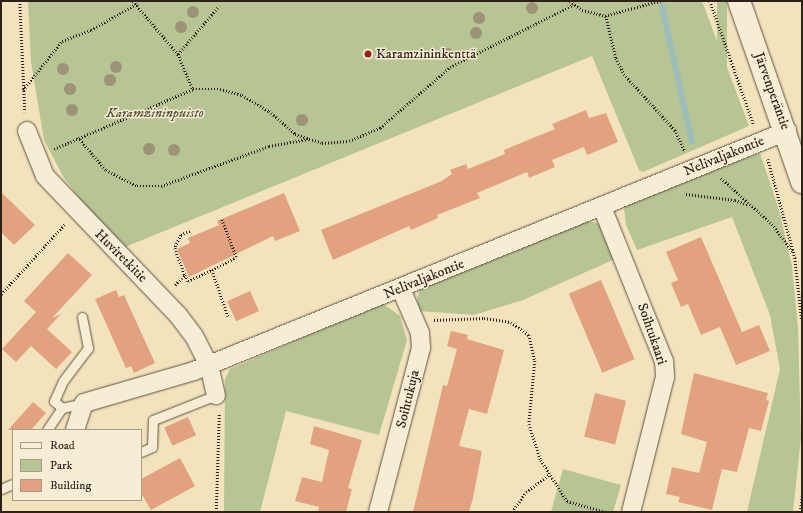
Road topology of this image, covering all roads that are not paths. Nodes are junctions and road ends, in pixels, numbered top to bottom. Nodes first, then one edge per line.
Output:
1 (739, 1) edge
2 (786, 131) junction
3 (27, 132) road end
4 (802, 182) edge
5 (602, 207) junction
6 (400, 289) junction
7 (82, 317) dead end
8 (209, 365) junction
9 (216, 395) joint
10 (84, 403) junction
11 (62, 408) junction
12 (48, 429) edge
13 (74, 429) edge
14 (142, 452) edge
15 (12, 484) edge
16 (1, 489) edge
17 (378, 512) edge
18 (631, 512) edge

1 - 2 street, Järvenperäntie
2 - 4 street, Järvenperäntie
2 - 5 street, Nelivaljakontie
3 - 8 street, Huviretkitie
5 - 6 street, Nelivaljakontie
5 - 18 street, Soihtukaari
6 - 8 street, Nelivaljakontie
6 - 17 street, Soihtukuja
7 - 11 lane
8 - 9 street, Huviretkitie
8 - 10 street, Nelivaljakontie
9 - 14 lane
10 - 11 lane
10 - 13 street
11 - 12 lane
15 - 16 lane

